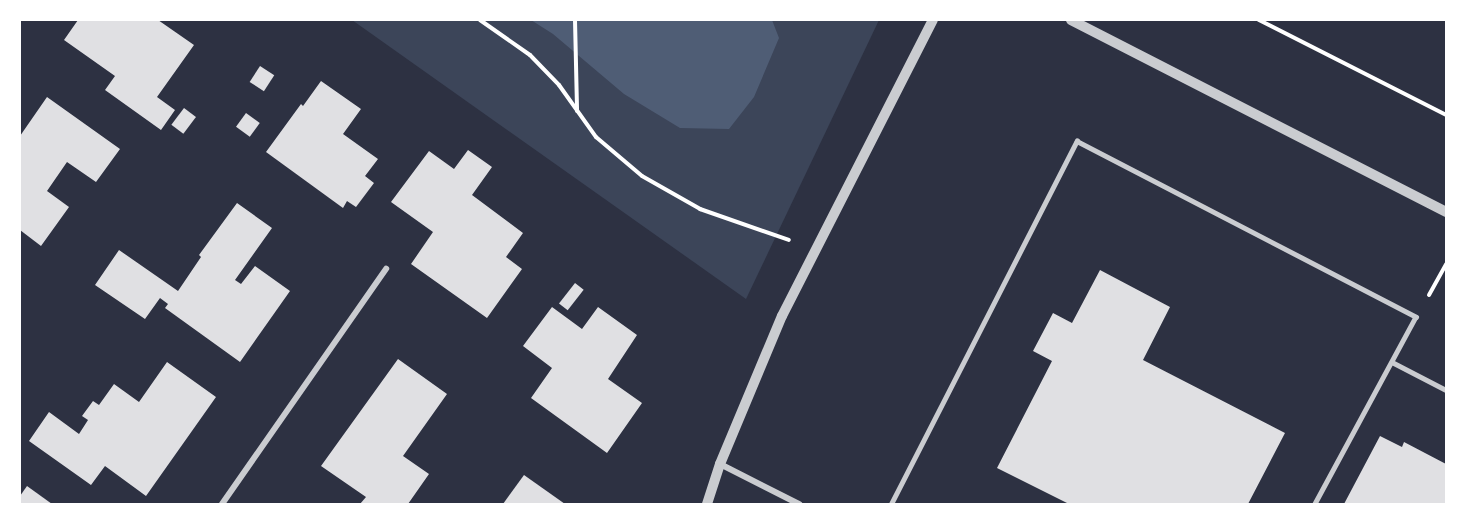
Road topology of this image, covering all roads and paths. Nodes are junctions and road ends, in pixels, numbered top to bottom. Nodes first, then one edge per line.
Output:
1 (480, 20) edge
2 (575, 20) edge
3 (933, 20) edge
4 (1071, 20) edge
5 (1259, 20) edge
6 (577, 112) junction
7 (1446, 115) edge
8 (1446, 212) edge
9 (815, 249) junction
10 (1446, 264) edge
11 (386, 269) dead end
12 (1416, 317) junction
13 (1392, 362) junction
14 (1446, 390) edge
15 (720, 464) junction
16 (222, 504) edge
17 (707, 504) edge
18 (799, 504) edge
19 (891, 504) edge
20 (1315, 504) edge

1 - 6 path
2 - 6 path
3 - 9 street
4 - 8 street
5 - 7 path
6 - 9 path
9 - 15 street
10 - 12 path
11 - 16 street
12 - 13 lane
12 - 19 lane
13 - 14 lane
13 - 20 lane
15 - 17 street
15 - 18 street

